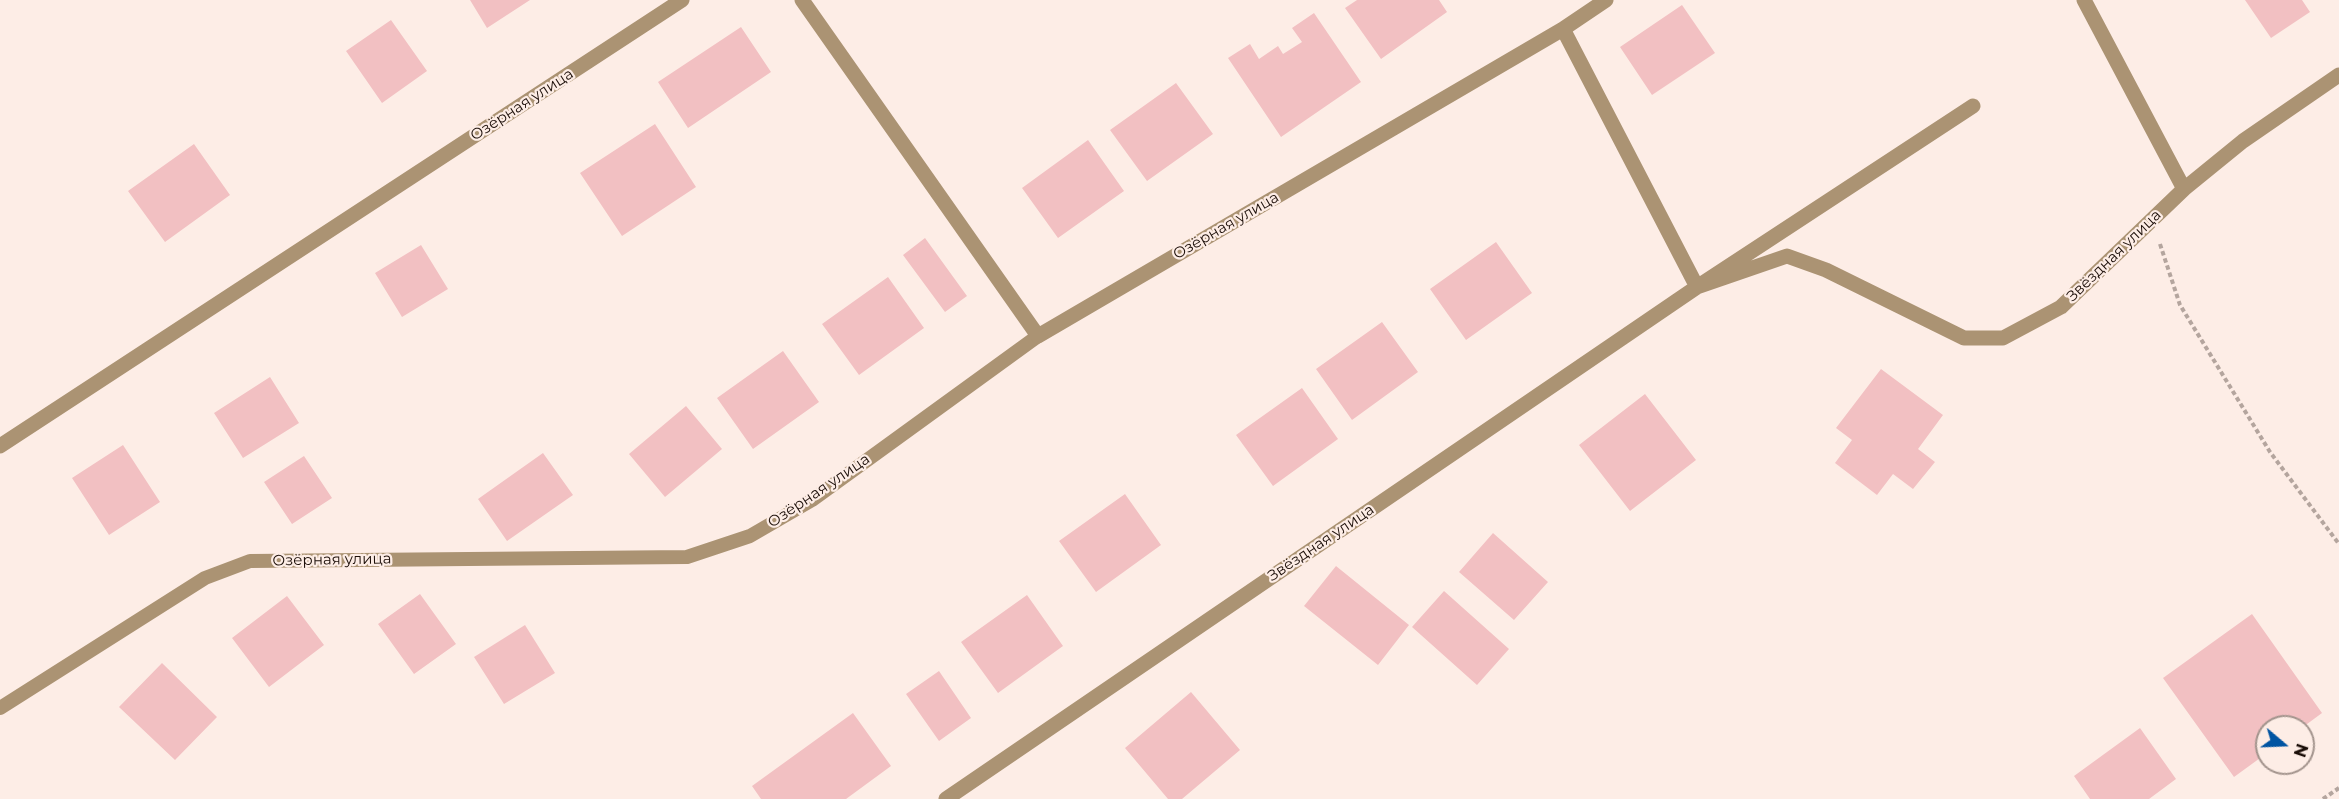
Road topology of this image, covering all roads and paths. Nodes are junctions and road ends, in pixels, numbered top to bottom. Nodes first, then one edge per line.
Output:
1 (682, 0) edge
2 (802, 0) edge
3 (1605, 0) edge
4 (2084, 0) edge
5 (1563, 29) junction
6 (2339, 75) edge
7 (1973, 106) dead end
8 (2184, 189) junction
9 (2159, 243) dead end
10 (1697, 287) junction
11 (1038, 336) junction
12 (0, 446) edge
13 (2339, 544) edge
14 (0, 708) edge
15 (2339, 788) edge
16 (946, 799) edge
17 (2323, 799) edge

1 - 12 street, Озёрная улица
2 - 11 street
3 - 5 street, Озёрная улица
4 - 8 street
5 - 10 street
5 - 11 street, Озёрная улица
6 - 8 street, Звёздная улица
7 - 10 street, Звёздная улица
8 - 10 street, Звёздная улица
9 - 13 path
10 - 16 street, Звёздная улица
11 - 14 lane, Озёрная улица
15 - 17 path

